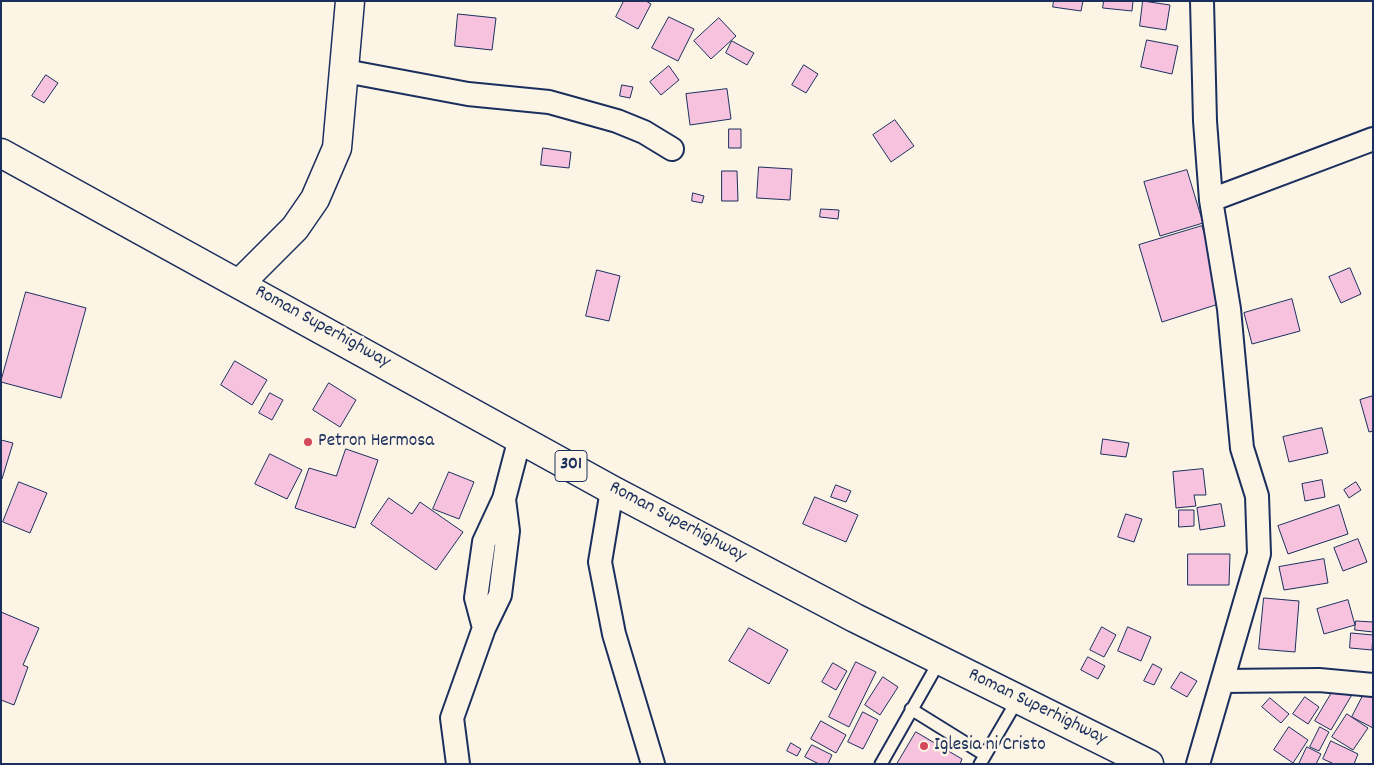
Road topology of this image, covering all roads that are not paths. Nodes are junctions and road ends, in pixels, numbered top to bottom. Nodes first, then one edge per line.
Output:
1 (350, 1) edge
2 (1202, 1) edge
3 (346, 70) junction
4 (1373, 139) edge
5 (672, 149) dead end
6 (1, 153) edge
7 (1211, 200) junction
8 (240, 283) junction
9 (520, 438) junction
10 (612, 490) junction
11 (940, 660) junction
12 (1223, 681) junction
13 (1373, 685) edge
14 (1018, 699) junction
15 (911, 710) junction
16 (982, 759) edge
17 (458, 764) edge
18 (653, 764) edge
19 (881, 764) edge
20 (1149, 764) edge
21 (1198, 764) edge

1 - 3 main road
2 - 7 street
3 - 5 street
3 - 8 main road
4 - 7 street
6 - 8 main road, Roman Superhighway / 301
7 - 12 street
8 - 9 main road, Roman Superhighway / 301
9 - 10 main road, Roman Superhighway / 301
9 - 17 street
10 - 11 main road, Roman Superhighway / 301
10 - 18 street
11 - 14 main road, Roman Superhighway / 301
11 - 15 lane
12 - 13 street
12 - 21 street
14 - 16 lane
14 - 20 main road, Roman Superhighway / 301
15 - 16 lane
15 - 19 lane

